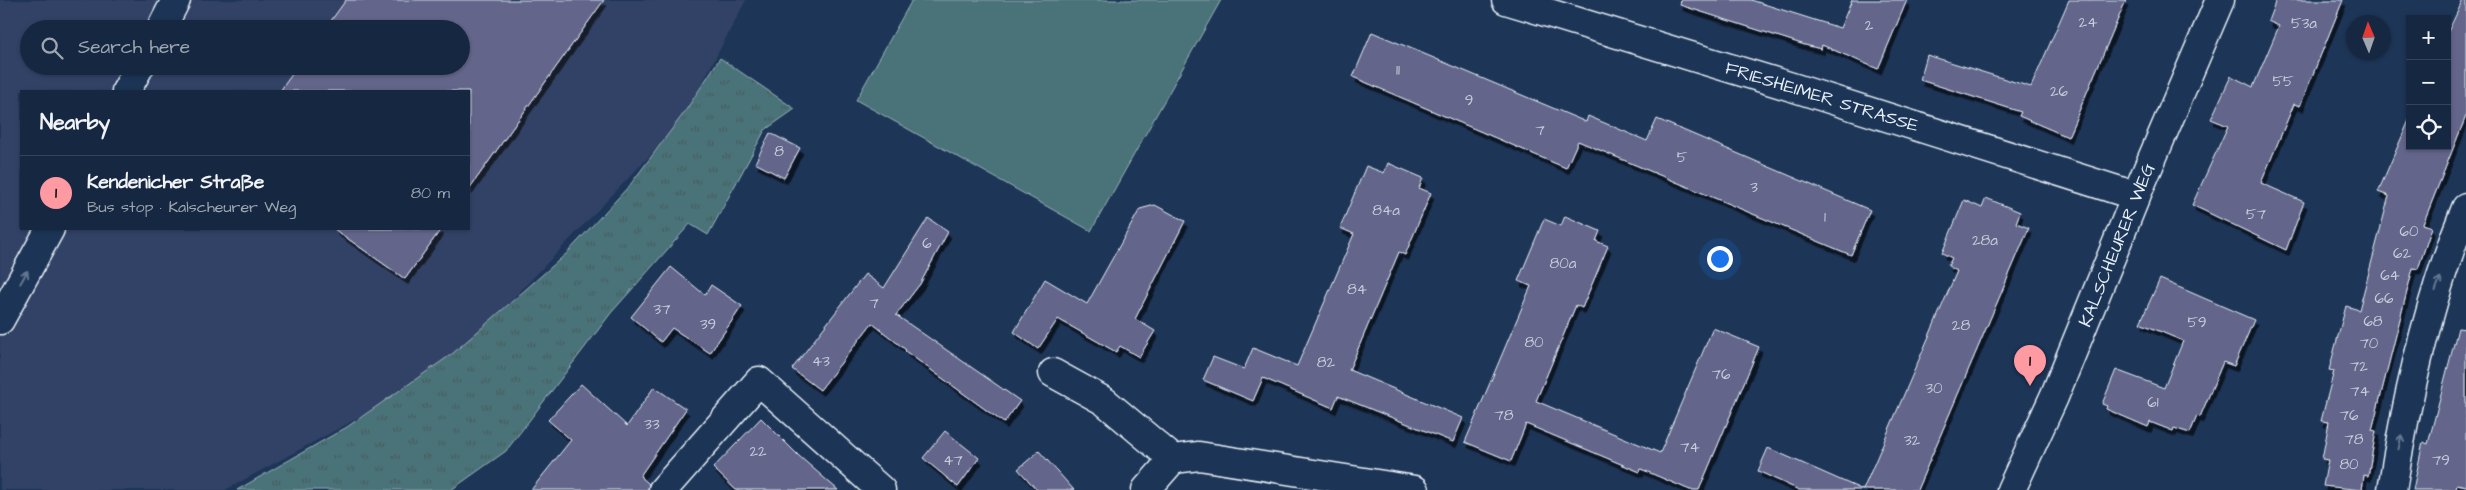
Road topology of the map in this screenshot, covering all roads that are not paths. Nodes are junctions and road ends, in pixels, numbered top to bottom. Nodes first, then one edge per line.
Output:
1 (176, 0) edge
2 (1506, 0) edge
3 (2220, 0) edge
4 (165, 20) edge
5 (135, 75) edge
6 (127, 90) edge
7 (2136, 196) junction
8 (2466, 208) edge
9 (49, 230) edge
10 (0, 320) edge
11 (1053, 374) dead end
12 (1173, 459) junction
13 (663, 490) edge
14 (881, 490) edge
15 (1146, 490) edge
16 (1415, 490) edge
17 (2011, 490) edge
18 (2392, 490) edge

1 - 4 street
2 - 7 street, FRIESHEIMER STRASSE
3 - 7 street, KALSCHEURER WEG
5 - 6 street
7 - 17 street, KALSCHEURER WEG
18 -> 8 street
10 -> 9 street
11 - 12 street
12 - 15 street
12 - 16 street
13 - 14 street

